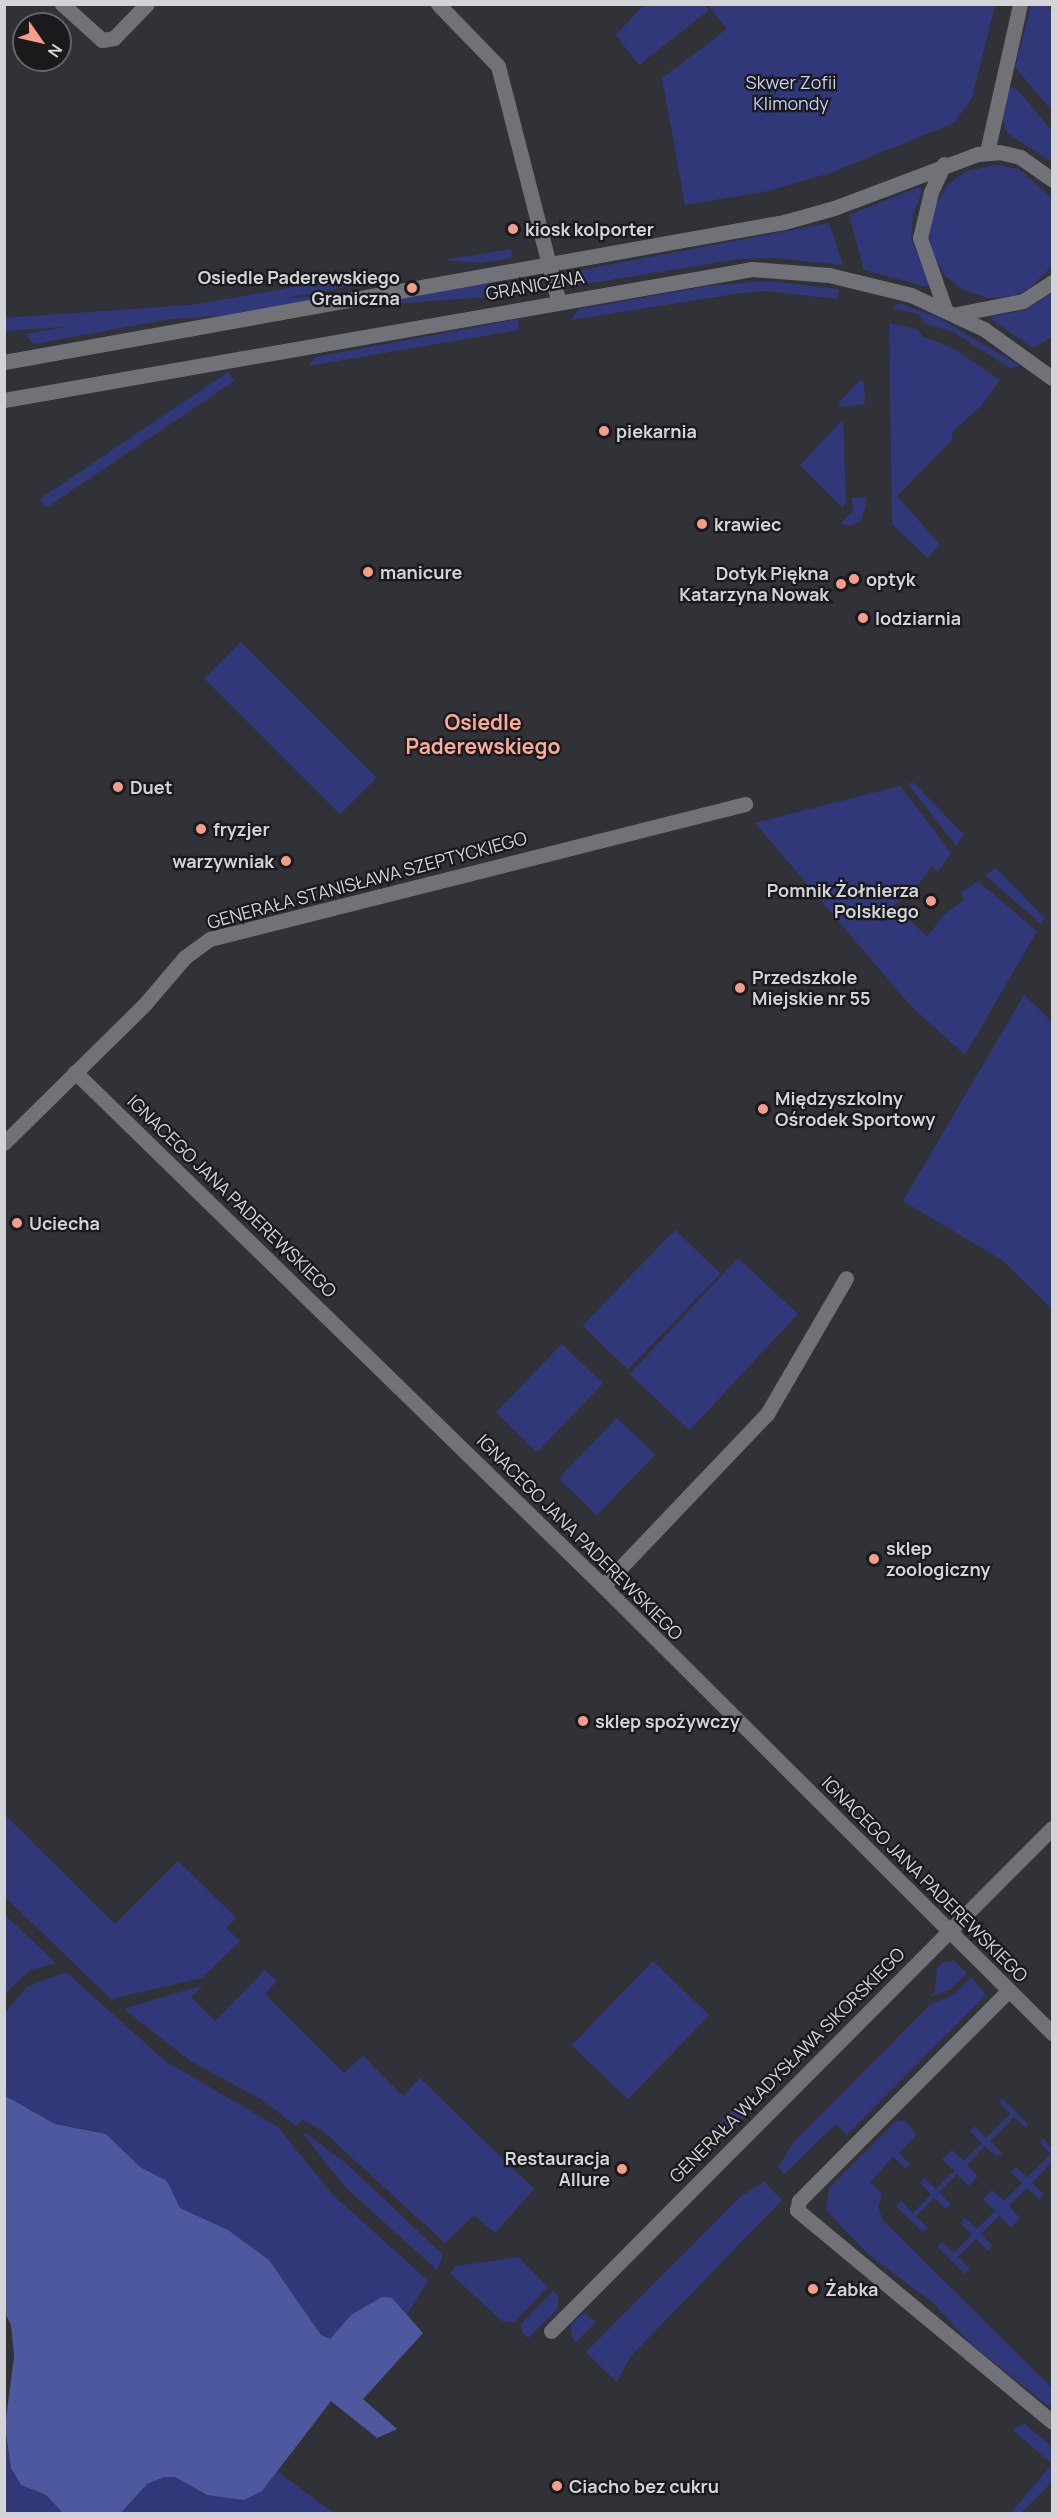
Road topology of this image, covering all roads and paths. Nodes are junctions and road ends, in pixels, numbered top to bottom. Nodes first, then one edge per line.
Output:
1 (62, 4) edge
2 (147, 4) edge
3 (438, 4) edge
4 (1020, 4) edge
5 (987, 152) junction
6 (944, 164) junction
7 (1053, 179) edge
8 (551, 264) junction
9 (1053, 282) edge
10 (558, 300) junction
11 (951, 311) junction
12 (4, 362) edge
13 (1053, 378) edge
14 (4, 400) edge
15 (744, 804) dead end
16 (75, 1072) junction
17 (4, 1143) edge
18 (846, 1278) dead end
19 (603, 1586) junction
20 (1053, 1828) edge
21 (950, 1931) junction
22 (1009, 1990) junction
23 (1053, 2033) edge
24 (551, 2331) dead end
25 (1053, 2422) edge

1 - 2 street
3 - 8 street
4 - 5 street
5 - 6 street, GRANICZNA
5 - 7 street
6 - 8 street, GRANICZNA
6 - 11 street
8 - 10 street
8 - 12 street, GRANICZNA
9 - 11 street
10 - 11 street, GRANICZNA
10 - 14 street, GRANICZNA
11 - 13 street, GRANICZNA
15 - 16 street, GENERAŁA STANISŁAWA SZEPTYCKIEGO
16 - 17 street, GENERAŁA STANISŁAWA SZEPTYCKIEGO
16 - 19 street, IGNACEGO JANA PADEREWSKIEGO
18 - 19 street
19 - 21 street, IGNACEGO JANA PADEREWSKIEGO
20 - 21 street, GENERAŁA WŁADYSŁAWA SIKORSKIEGO
21 - 22 street, IGNACEGO JANA PADEREWSKIEGO
21 - 24 street, GENERAŁA WŁADYSŁAWA SIKORSKIEGO
22 - 23 street, IGNACEGO JANA PADEREWSKIEGO
22 - 25 street

